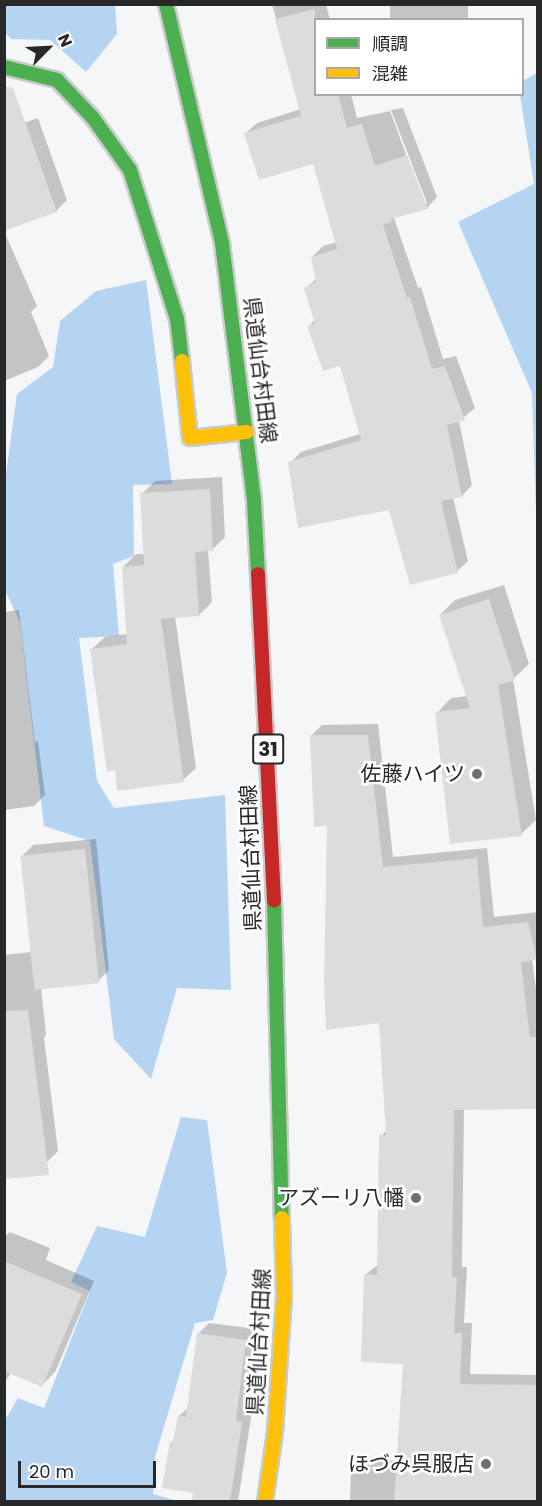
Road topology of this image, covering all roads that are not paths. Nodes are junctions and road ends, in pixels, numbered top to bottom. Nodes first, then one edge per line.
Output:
1 (166, 4) edge
2 (4, 67) edge
3 (247, 432) junction
4 (265, 1502) edge

1 - 3 main road, 県道仙台村田線 / 31
2 - 3 main road
3 - 4 main road, 県道仙台村田線 / 31

